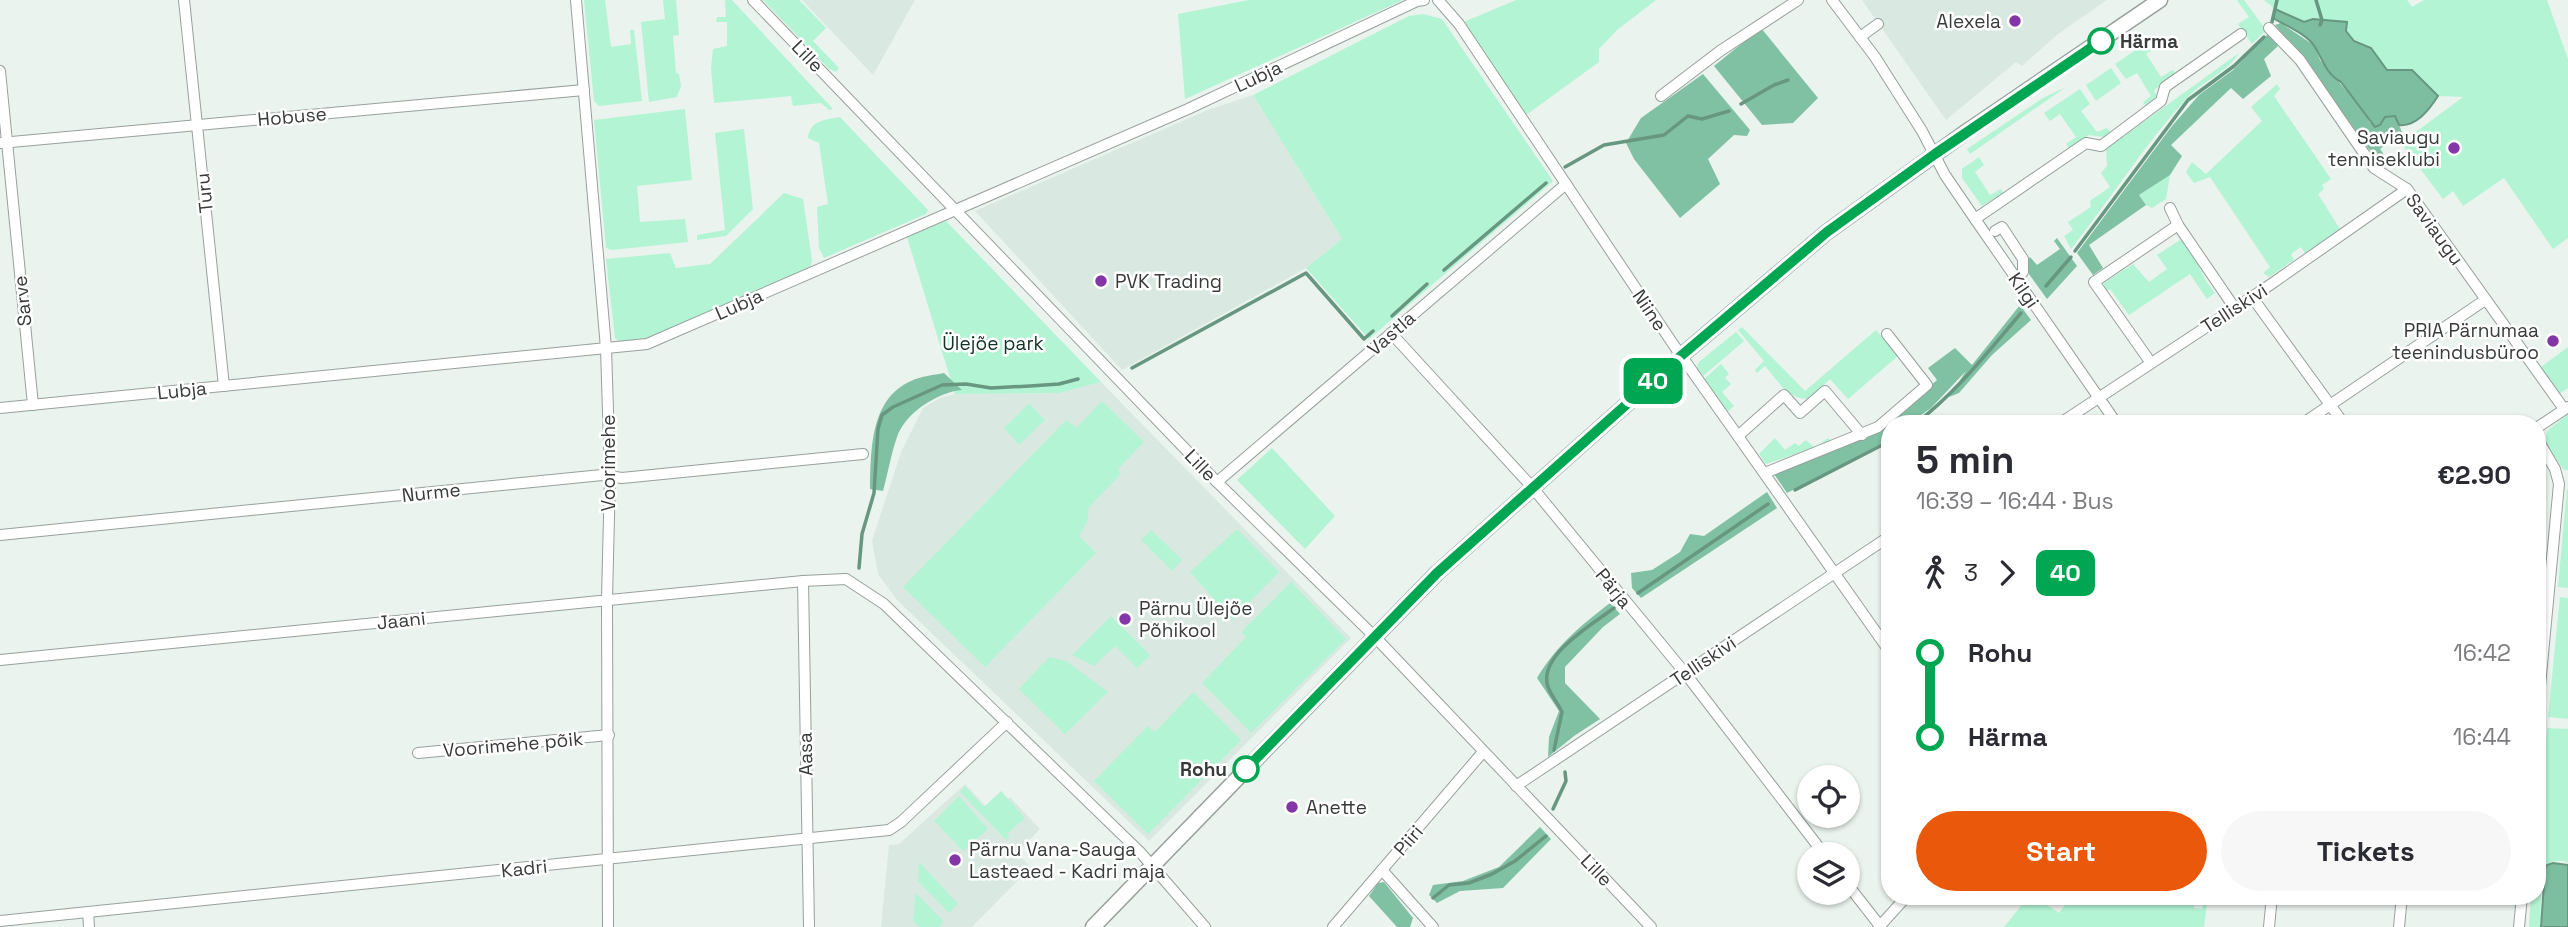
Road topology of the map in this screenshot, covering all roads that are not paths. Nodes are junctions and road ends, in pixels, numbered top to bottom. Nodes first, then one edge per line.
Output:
1 (184, 0) edge
2 (576, 0) edge
3 (753, 0) edge
4 (1424, 0) edge
5 (1438, 0) edge
6 (1798, 0) edge
7 (1832, 0) edge
8 (2161, 0) edge
9 (1878, 24) dead end
10 (2269, 27) dead end
11 (2241, 34) dead end
12 (1860, 37) junction
13 (0, 71) edge
14 (583, 90) junction
15 (1661, 96) dead end
16 (197, 125) junction
17 (3, 143) edge
18 (1935, 154) junction
19 (1566, 184) junction
20 (2407, 190) junction
21 (2170, 208) dead end
22 (957, 209) junction
23 (1975, 219) junction
24 (2178, 225) junction
25 (1995, 231) dead end
26 (2023, 272) dead end
27 (2252, 297) junction
28 (2484, 300) junction
29 (2234, 307) junction
30 (1391, 333) junction
31 (1887, 334) dead end
32 (606, 348) junction
33 (1682, 355) junction
34 (2151, 363) junction
35 (224, 386) junction
36 (2099, 398) junction
37 (33, 405) junction
38 (2330, 405) junction
39 (0, 408) edge
40 (2566, 408) edge
41 (1892, 415) edge
42 (2073, 415) edge
43 (2111, 415) edge
44 (2315, 415) edge
45 (2337, 415) edge
46 (2546, 422) edge
47 (1881, 424) edge
48 (1862, 435) junction
49 (1738, 436) junction
50 (863, 454) dead end
51 (2546, 454) edge
52 (1765, 473) junction
53 (610, 476) junction
54 (1217, 482) junction
55 (1532, 487) junction
56 (0, 535) edge
57 (1881, 543) edge
58 (1836, 573) junction
59 (803, 580) junction
60 (607, 599) junction
61 (2546, 618) edge
62 (1375, 637) junction
63 (1881, 639) edge
64 (0, 660) edge
65 (1685, 673) junction
66 (1007, 722) junction
67 (608, 735) junction
68 (1483, 752) junction
69 (418, 753) dead end
70 (1516, 786) junction
71 (806, 839) junction
72 (1815, 842) edge
73 (608, 860) junction
74 (1153, 865) junction
75 (1382, 870) junction
76 (1860, 901) edge
77 (1899, 905) edge
78 (2271, 905) edge
79 (2401, 905) edge
80 (2521, 905) edge
81 (88, 912) junction
82 (0, 921) edge
83 (89, 927) edge
84 (608, 927) edge
85 (808, 927) edge
86 (1093, 927) edge
87 (1205, 927) edge
88 (1332, 927) edge
89 (1433, 927) edge
90 (1651, 927) edge
91 (1880, 927) edge
92 (2269, 927) edge
93 (2399, 927) edge
94 (2519, 927) edge

1 - 16 street, Turu
2 - 14 street, Voorimehe
3 - 22 street, Lille
4 - 22 street, Lubja
5 - 19 street, Niine
6 - 15 street
7 - 12 street
8 - 18 main road
9 - 12 street
10 - 20 street, Saviaugu
11 - 23 street
12 - 18 street
13 - 17 street, Sarve
14 - 16 street, Hobuse
14 - 32 street, Voorimehe
16 - 17 street, Hobuse
16 - 35 street, Turu
17 - 37 street, Sarve
18 - 23 street, Kilgi
18 - 33 main road
19 - 30 street, Vastla
19 - 33 street, Niine
20 - 27 street, Telliskivi
20 - 28 street, Saviaugu
21 - 24 street
22 - 32 street, Lubja
22 - 54 street, Lille
23 - 36 street, Kilgi
24 - 29 street
24 - 34 street
25 - 26 street
27 - 29 street, Telliskivi
27 - 38 street
28 - 38 street
28 - 40 street, Saviaugu
29 - 34 street, Telliskivi
30 - 54 street, Vastla
30 - 55 street, Pärja
31 - 41 street
32 - 35 street, Lubja
32 - 53 street, Voorimehe
33 - 49 street, Niine
33 - 55 main road
34 - 36 street, Telliskivi
35 - 37 street, Lubja
36 - 42 street, Telliskivi
36 - 43 street, Kilgi
37 - 39 street, Lubja
38 - 44 street
38 - 45 street
40 - 46 street
47 - 48 street
48 - 49 street
48 - 52 street
49 - 52 street, Niine
50 - 53 street, Nurme
51 - 61 street
52 - 58 street, Niine
53 - 56 street, Nurme
53 - 60 street, Voorimehe
54 - 62 street, Lille
55 - 62 main road
55 - 65 street, Pärja
57 - 58 street, Telliskivi
58 - 63 street, Niine
58 - 65 street, Telliskivi
59 - 60 street, Jaani
59 - 66 street
59 - 71 street, Aasa
60 - 64 street, Jaani
60 - 67 street, Voorimehe
62 - 68 street, Lille
62 - 74 main road
65 - 70 street, Telliskivi
65 - 72 street, Pärja
66 - 71 street, Kadri
66 - 74 street
67 - 69 street, Voorimehe põik
67 - 73 street, Voorimehe
68 - 70 street, Lille
68 - 75 street, Piiri
70 - 90 street, Lille
71 - 73 street, Kadri
71 - 85 street, Aasa
73 - 81 street, Kadri
73 - 84 street, Voorimehe
74 - 86 main road
74 - 87 street
75 - 88 street, Piiri
75 - 89 street
76 - 91 street
77 - 91 street
78 - 92 street
79 - 93 street
80 - 94 street
81 - 82 street, Kadri
81 - 83 street

